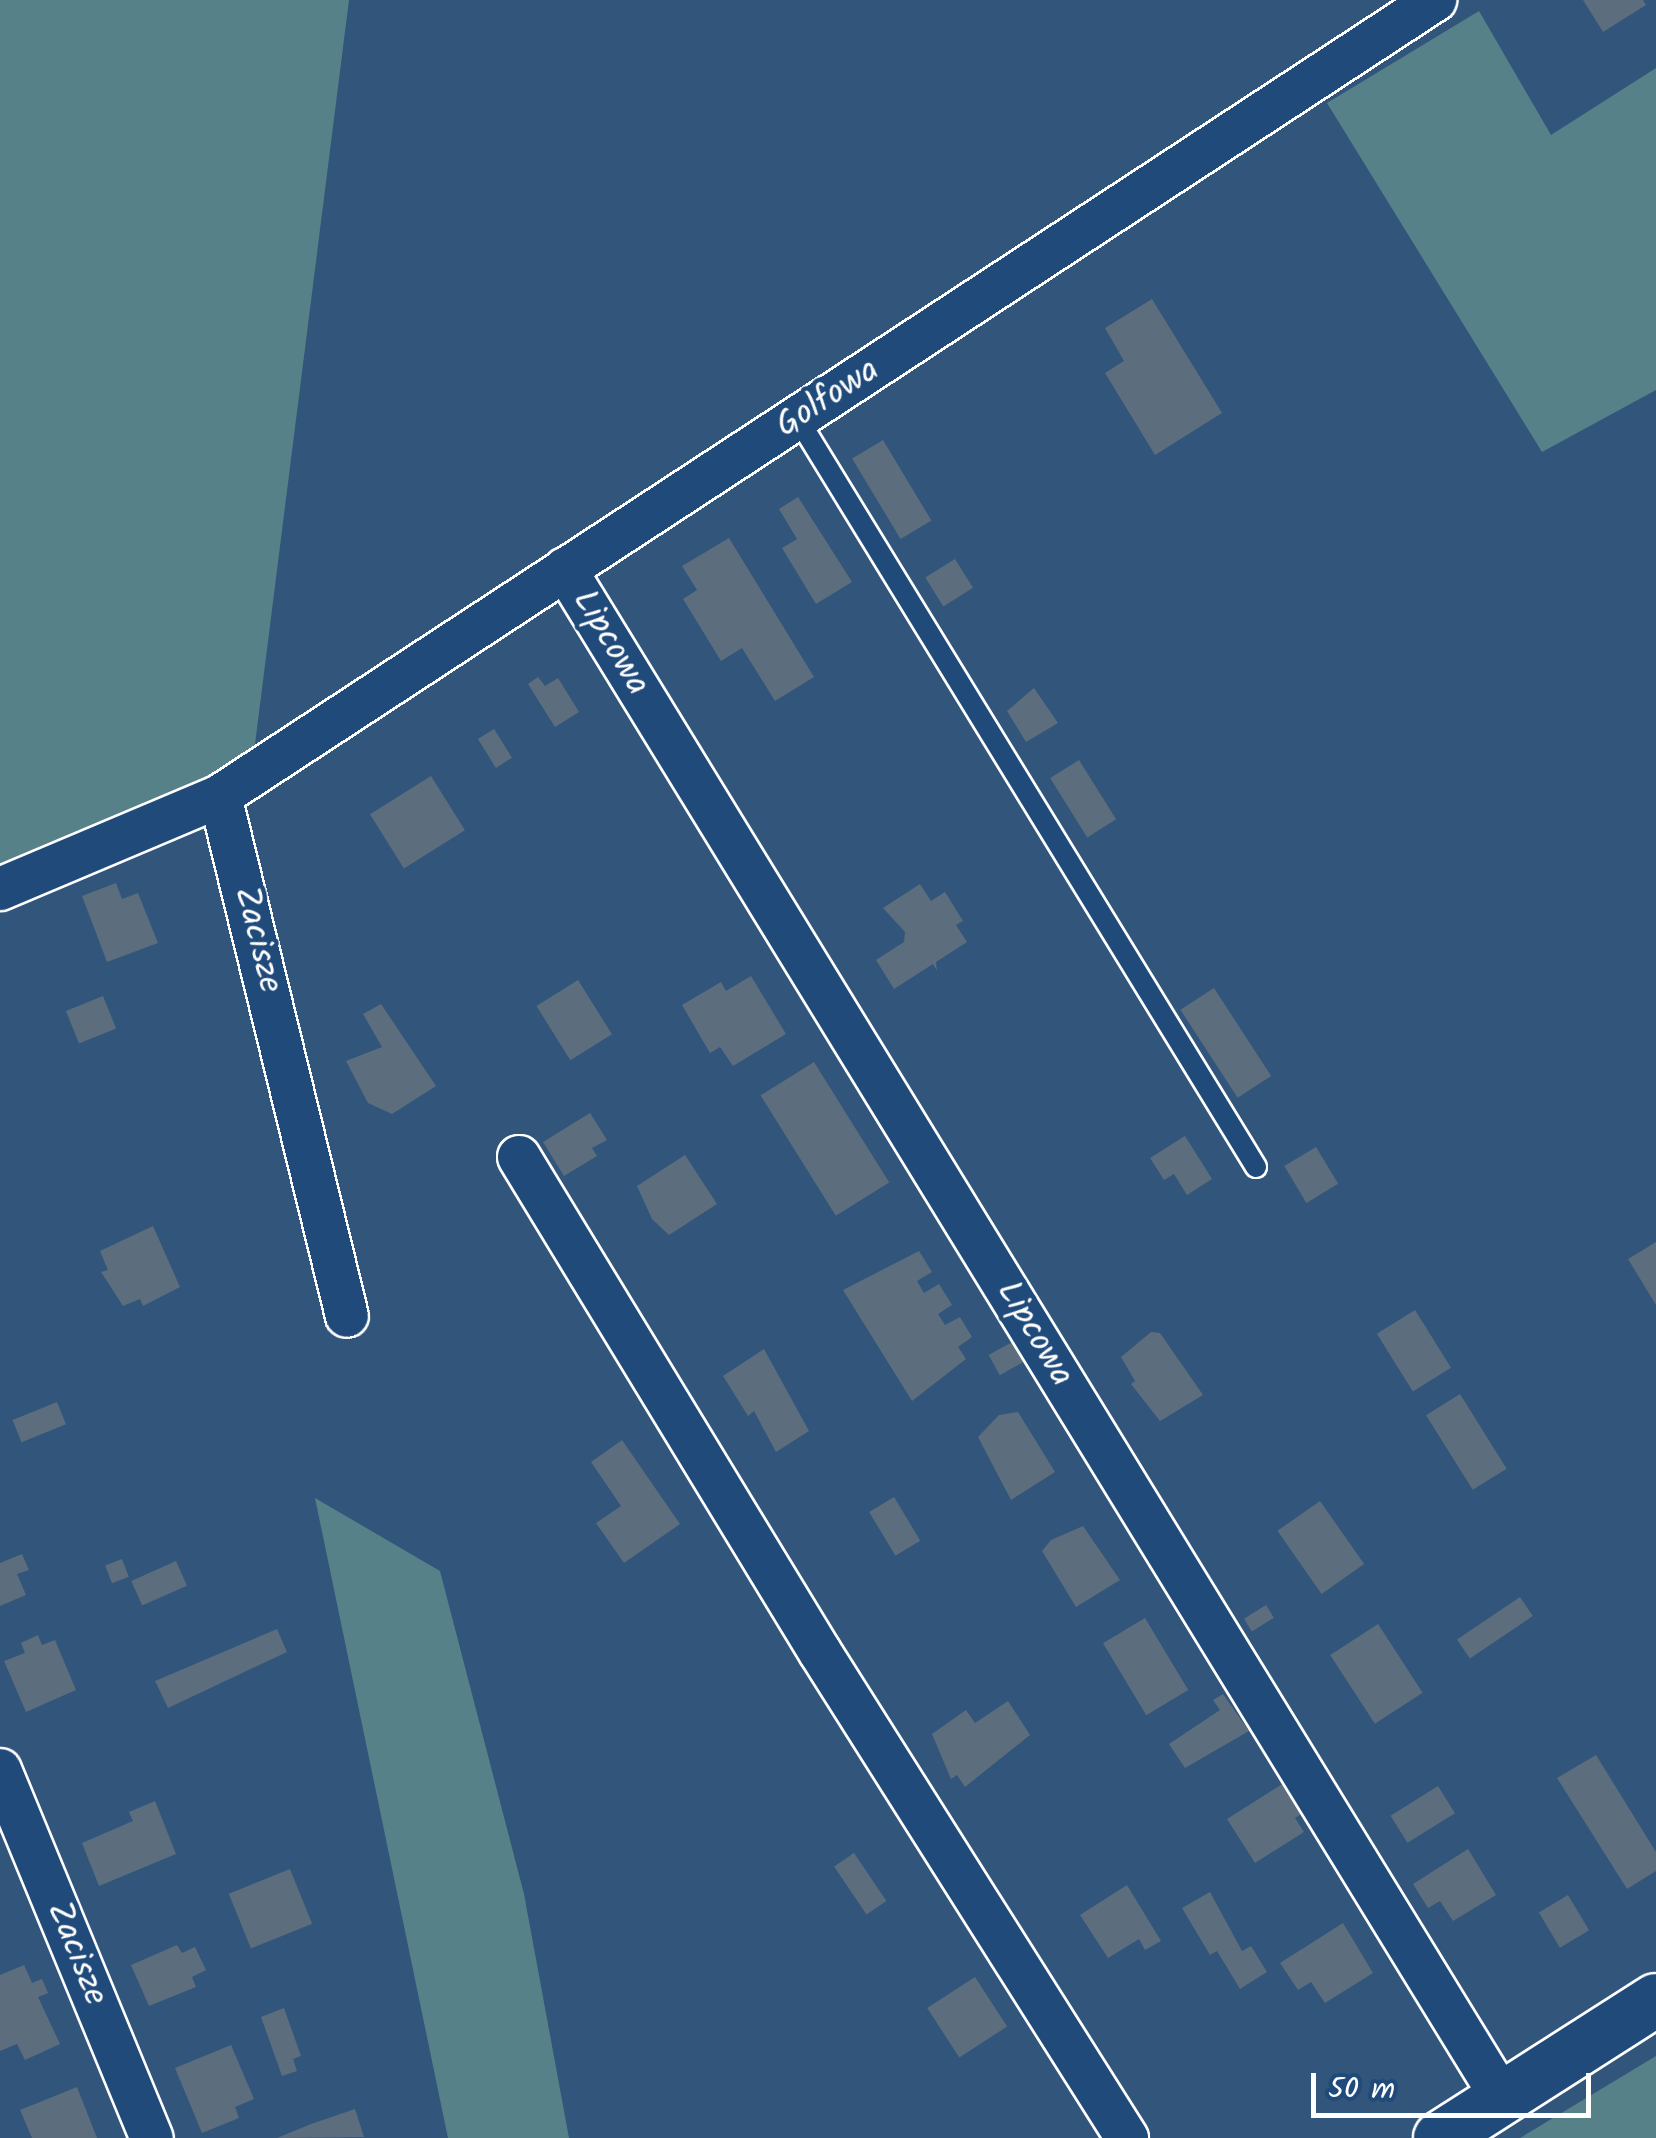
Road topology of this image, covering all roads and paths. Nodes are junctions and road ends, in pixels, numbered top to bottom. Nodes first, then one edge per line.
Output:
1 (1435, 0) edge
2 (798, 419) junction
3 (565, 569) junction
4 (220, 796) junction
5 (0, 889) edge
6 (519, 1158) dead end
7 (1256, 1167) dead end
8 (347, 1316) dead end
9 (0, 1770) edge
10 (1656, 2000) edge
11 (1502, 2098) junction
12 (152, 2138) edge
13 (1127, 2138) edge
14 (1440, 2138) edge

1 - 2 street, Golfowa
2 - 3 street, Golfowa
2 - 7 lane
3 - 4 street, Golfowa
3 - 11 street, Lipcowa
4 - 5 street
4 - 8 street, Zacisze
6 - 13 street
9 - 12 street, Zacisze
10 - 11 street
11 - 14 street

